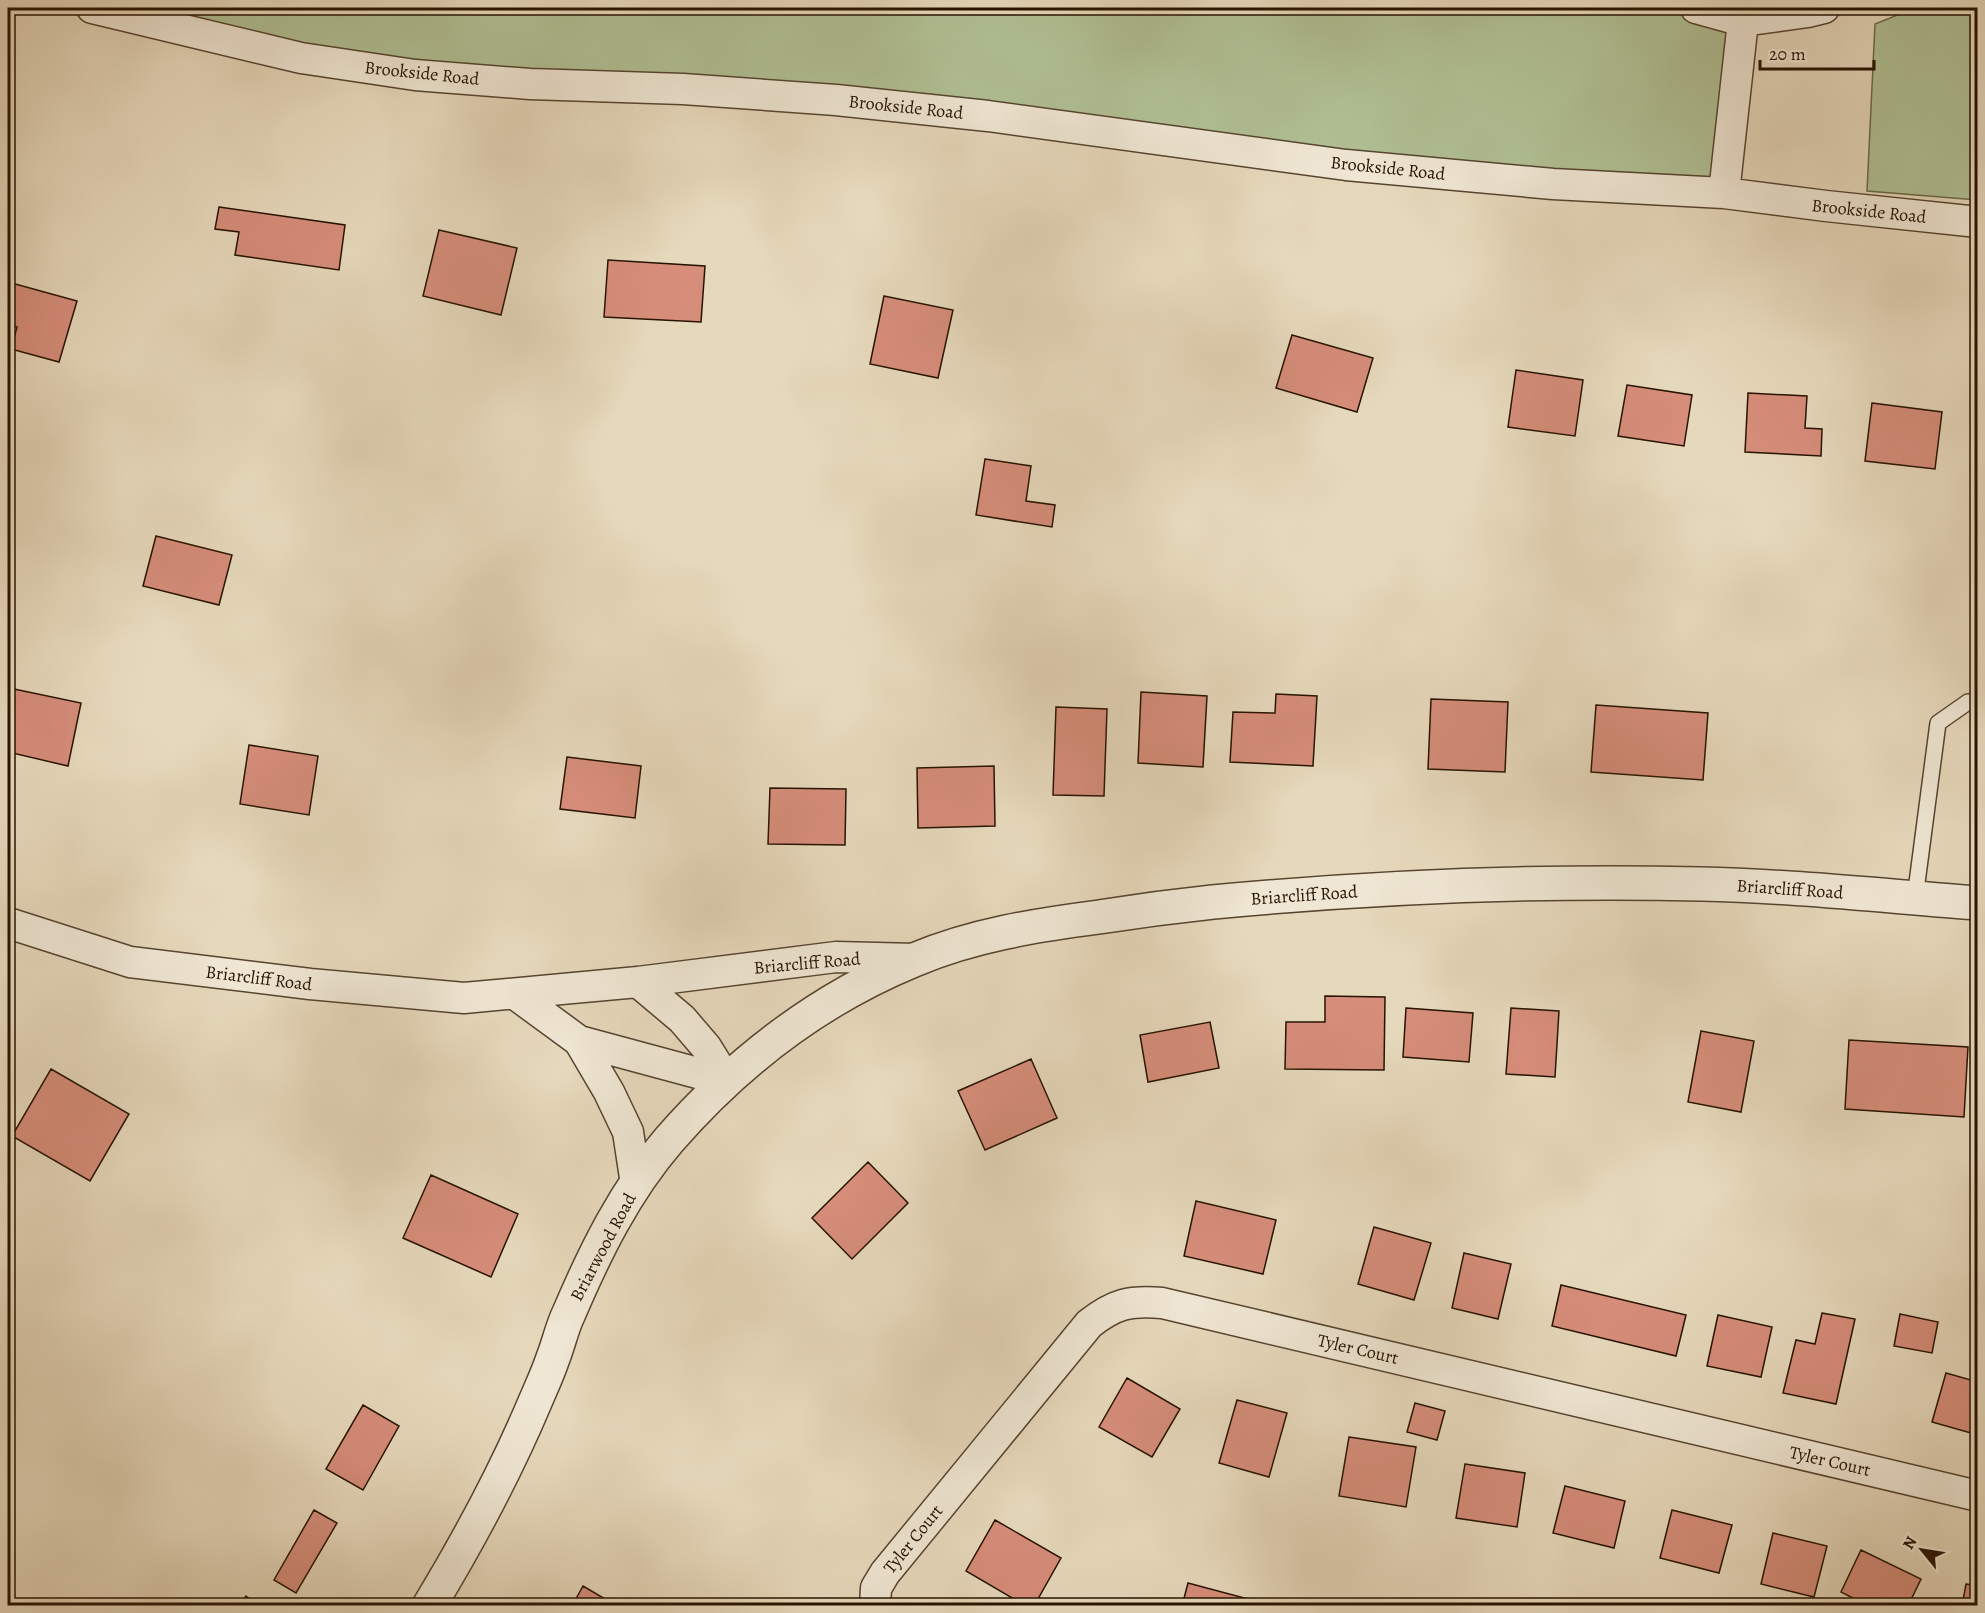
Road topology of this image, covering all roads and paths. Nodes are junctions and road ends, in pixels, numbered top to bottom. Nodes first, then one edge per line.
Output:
1 (92, 8) edge
2 (1696, 8) edge
3 (1824, 8) edge
4 (1743, 21) junction
5 (1724, 193) junction
6 (1977, 222) edge
7 (1973, 702) edge
8 (1915, 898) junction
9 (1977, 903) edge
10 (8, 923) edge
11 (916, 959) junction
12 (638, 982) junction
13 (516, 994) junction
14 (579, 1041) junction
15 (727, 1081) junction
16 (636, 1184) junction
17 (1977, 1496) edge
18 (429, 1605) edge
19 (875, 1605) edge

1 - 5 street, Brookside Road
2 - 4 street
3 - 4 street
4 - 5 street
5 - 6 street, Brookside Road
7 - 8 lane
8 - 9 street, Briarcliff Road
8 - 11 street, Briarcliff Road
10 - 13 street, Briarcliff Road
11 - 12 street, Briarcliff Road
11 - 15 street, Briarwood Road
12 - 13 street, Briarcliff Road
12 - 15 street
13 - 14 street
14 - 15 street
14 - 16 street
15 - 16 street, Briarwood Road
16 - 18 street, Briarwood Road
17 - 19 street, Tyler Court

